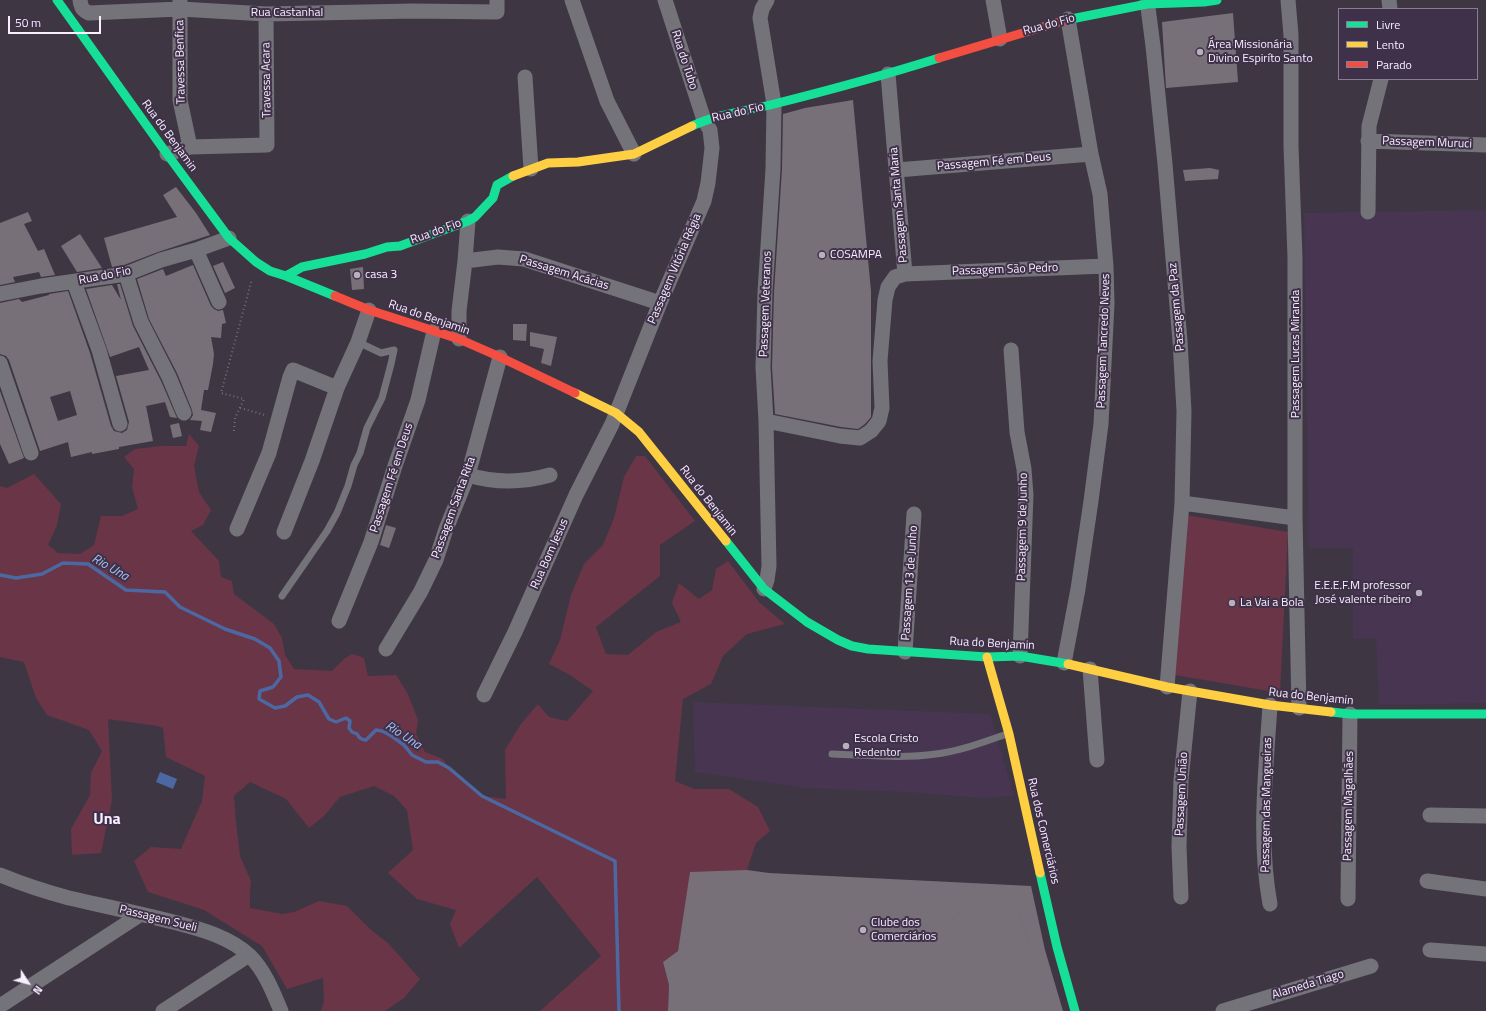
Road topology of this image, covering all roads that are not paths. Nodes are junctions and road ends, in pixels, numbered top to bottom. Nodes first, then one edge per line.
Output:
1 (57, 0) edge
2 (572, 0) edge
3 (665, 0) edge
4 (767, 0) edge
5 (993, 0) edge
6 (1217, 0) edge
7 (1288, 0) edge
8 (1147, 2) edge
9 (80, 3) edge
10 (180, 5) edge
11 (318, 6) edge
12 (413, 6) edge
13 (497, 6) edge
14 (266, 14) junction
15 (1068, 19) junction
16 (1000, 38) junction
17 (888, 74) junction
18 (525, 77) dead end
19 (1381, 80) edge
20 (774, 104) junction
21 (704, 120) junction
22 (1368, 141) junction
23 (1486, 145) edge
24 (190, 148) junction
25 (167, 154) junction
26 (634, 154) junction
27 (1091, 154) junction
28 (531, 169) junction
29 (896, 170) junction
30 (1368, 212) dead end
31 (468, 221) junction
32 (229, 238) junction
33 (196, 250) junction
34 (465, 261) junction
35 (1106, 266) junction
36 (126, 274) junction
37 (905, 274) junction
38 (286, 276) junction
39 (74, 282) junction
40 (0, 294) edge
41 (219, 302) dead end
42 (660, 303) junction
43 (369, 310) junction
44 (434, 331) junction
45 (459, 340) junction
46 (358, 342) junction
47 (1011, 350) dead end
48 (500, 357) junction
49 (0, 363) edge
50 (337, 388) junction
51 (184, 413) dead end
52 (616, 413) junction
53 (766, 420) junction
54 (120, 424) dead end
55 (31, 453) dead end
56 (468, 475) junction
57 (550, 475) dead end
58 (1182, 503) junction
59 (914, 514) dead end
60 (1295, 518) junction
61 (237, 528) dead end
62 (284, 532) dead end
63 (764, 590) junction
64 (282, 596) dead end
65 (339, 621) dead end
66 (386, 649) dead end
67 (905, 652) junction
68 (987, 656) junction
69 (1020, 656) junction
70 (1064, 663) junction
71 (1090, 668) junction
72 (1167, 688) junction
73 (1190, 691) junction
74 (484, 695) dead end
75 (1270, 705) junction
76 (1299, 708) junction
77 (1350, 714) junction
78 (1486, 714) edge
79 (1009, 734) junction
80 (832, 754) dead end
81 (1097, 760) dead end
82 (1430, 814) dead end
83 (1486, 816) edge
84 (0, 875) edge
85 (1427, 881) dead end
86 (1486, 889) edge
87 (1181, 897) dead end
88 (1348, 899) dead end
89 (1270, 904) dead end
90 (141, 914) junction
91 (1430, 950) dead end
92 (1486, 954) edge
93 (249, 955) junction
94 (1371, 966) dead end
95 (0, 1006) edge
96 (163, 1011) edge
97 (281, 1011) edge
98 (1075, 1011) edge
99 (1223, 1011) edge

1 - 25 main road, Rua do Benjamin
2 - 26 street
3 - 21 street, Rua do Tubo
4 - 20 street, Passagem Veteranos
5 - 16 street
6 - 8 main road, Rua do Fio
7 - 60 street, Passagem Lucas Miranda
8 - 15 main road, Rua do Fio
8 - 58 street, Passagem da Paz
9 - 10 street, Rua Castanhal
10 - 14 street, Rua Castanhal
10 - 24 street, Travessa Benfica
11 - 12 street, Rua Castanhal
11 - 14 street, Rua Castanhal
12 - 13 street, Rua Castanhal
14 - 24 street, Travessa Acara
15 - 16 main road, Rua do Fio
15 - 27 street, Passagem Tancredo Neves
16 - 17 main road, Rua do Fio
17 - 20 main road, Rua do Fio
17 - 29 street, Passagem Santa Maria
18 - 28 street
19 - 22 street
20 - 21 main road, Rua do Fio
20 - 53 street, Passagem Veteranos
21 - 26 main road, Rua do Fio
21 - 42 street, Passagem Vitória Régia
22 - 23 street, Passagem Muruci
22 - 30 street
24 - 25 street
25 - 32 main road, Rua do Benjamin
26 - 28 main road, Rua do Fio
27 - 29 street, Passagem Fé em Deus
27 - 35 street, Passagem Tancredo Neves
28 - 31 main road, Rua do Fio
29 - 37 street, Passagem Santa Maria
31 - 34 street
31 - 38 main road, Rua do Fio
32 - 33 street, Rua do Fio
32 - 38 main road, Rua do Benjamin
33 - 36 street, Rua do Fio
33 - 41 street
34 - 42 street, Passagem Acácias
34 - 45 street
35 - 37 street, Passagem São Pedro
35 - 70 street, Passagem Tancredo Neves
36 - 39 street, Rua do Fio
36 - 51 street
37 - 53 street, Passagem Santa Maria
38 - 43 main road, Rua do Benjamin
39 - 40 street, Rua do Fio
39 - 54 street
42 - 52 street, Passagem Vitória Régia
43 - 44 main road, Rua do Benjamin
43 - 46 street
44 - 45 main road, Rua do Benjamin
44 - 65 street, Passagem Fé em Deus
45 - 48 main road, Rua do Benjamin
46 - 50 street
46 - 64 lane
47 - 69 street, Passagem 9 de Junho
48 - 52 main road, Rua do Benjamin
48 - 56 street, Passagem Santa Rita
49 - 55 street
50 - 61 street
50 - 62 street
52 - 63 main road, Rua do Benjamin
52 - 74 street, Rua Bom Jesus
53 - 63 street, Passagem Veteranos
56 - 57 street
56 - 66 street, Passagem Santa Rita
58 - 60 street
58 - 72 street, Passagem da Paz
59 - 67 street, Passagem 13 de Junho
60 - 76 street, Passagem Lucas Miranda
63 - 67 main road, Rua do Benjamin
67 - 68 main road, Rua do Benjamin
68 - 69 main road, Rua do Benjamin
68 - 79 main road, Rua dos Comerciários
69 - 70 main road, Rua do Benjamin
70 - 71 main road, Rua do Benjamin
71 - 72 main road, Rua do Benjamin
71 - 81 street
72 - 73 main road, Rua do Benjamin
73 - 75 main road, Rua do Benjamin
73 - 87 street, Passagem União
75 - 76 main road, Rua do Benjamin
75 - 89 street, Passagem das Mangueiras
76 - 77 main road, Rua do Benjamin
77 - 78 main road, Rua do Benjamin
77 - 88 street, Passagem Magalhães
79 - 80 lane
79 - 98 main road, Rua dos Comerciários
82 - 83 street
84 - 90 street, Passagem Sueli
85 - 86 street
90 - 93 street, Passagem Sueli
90 - 95 street
91 - 92 street
93 - 96 street
93 - 97 street, Passagem Sueli
94 - 99 street, Alameda Tiago

